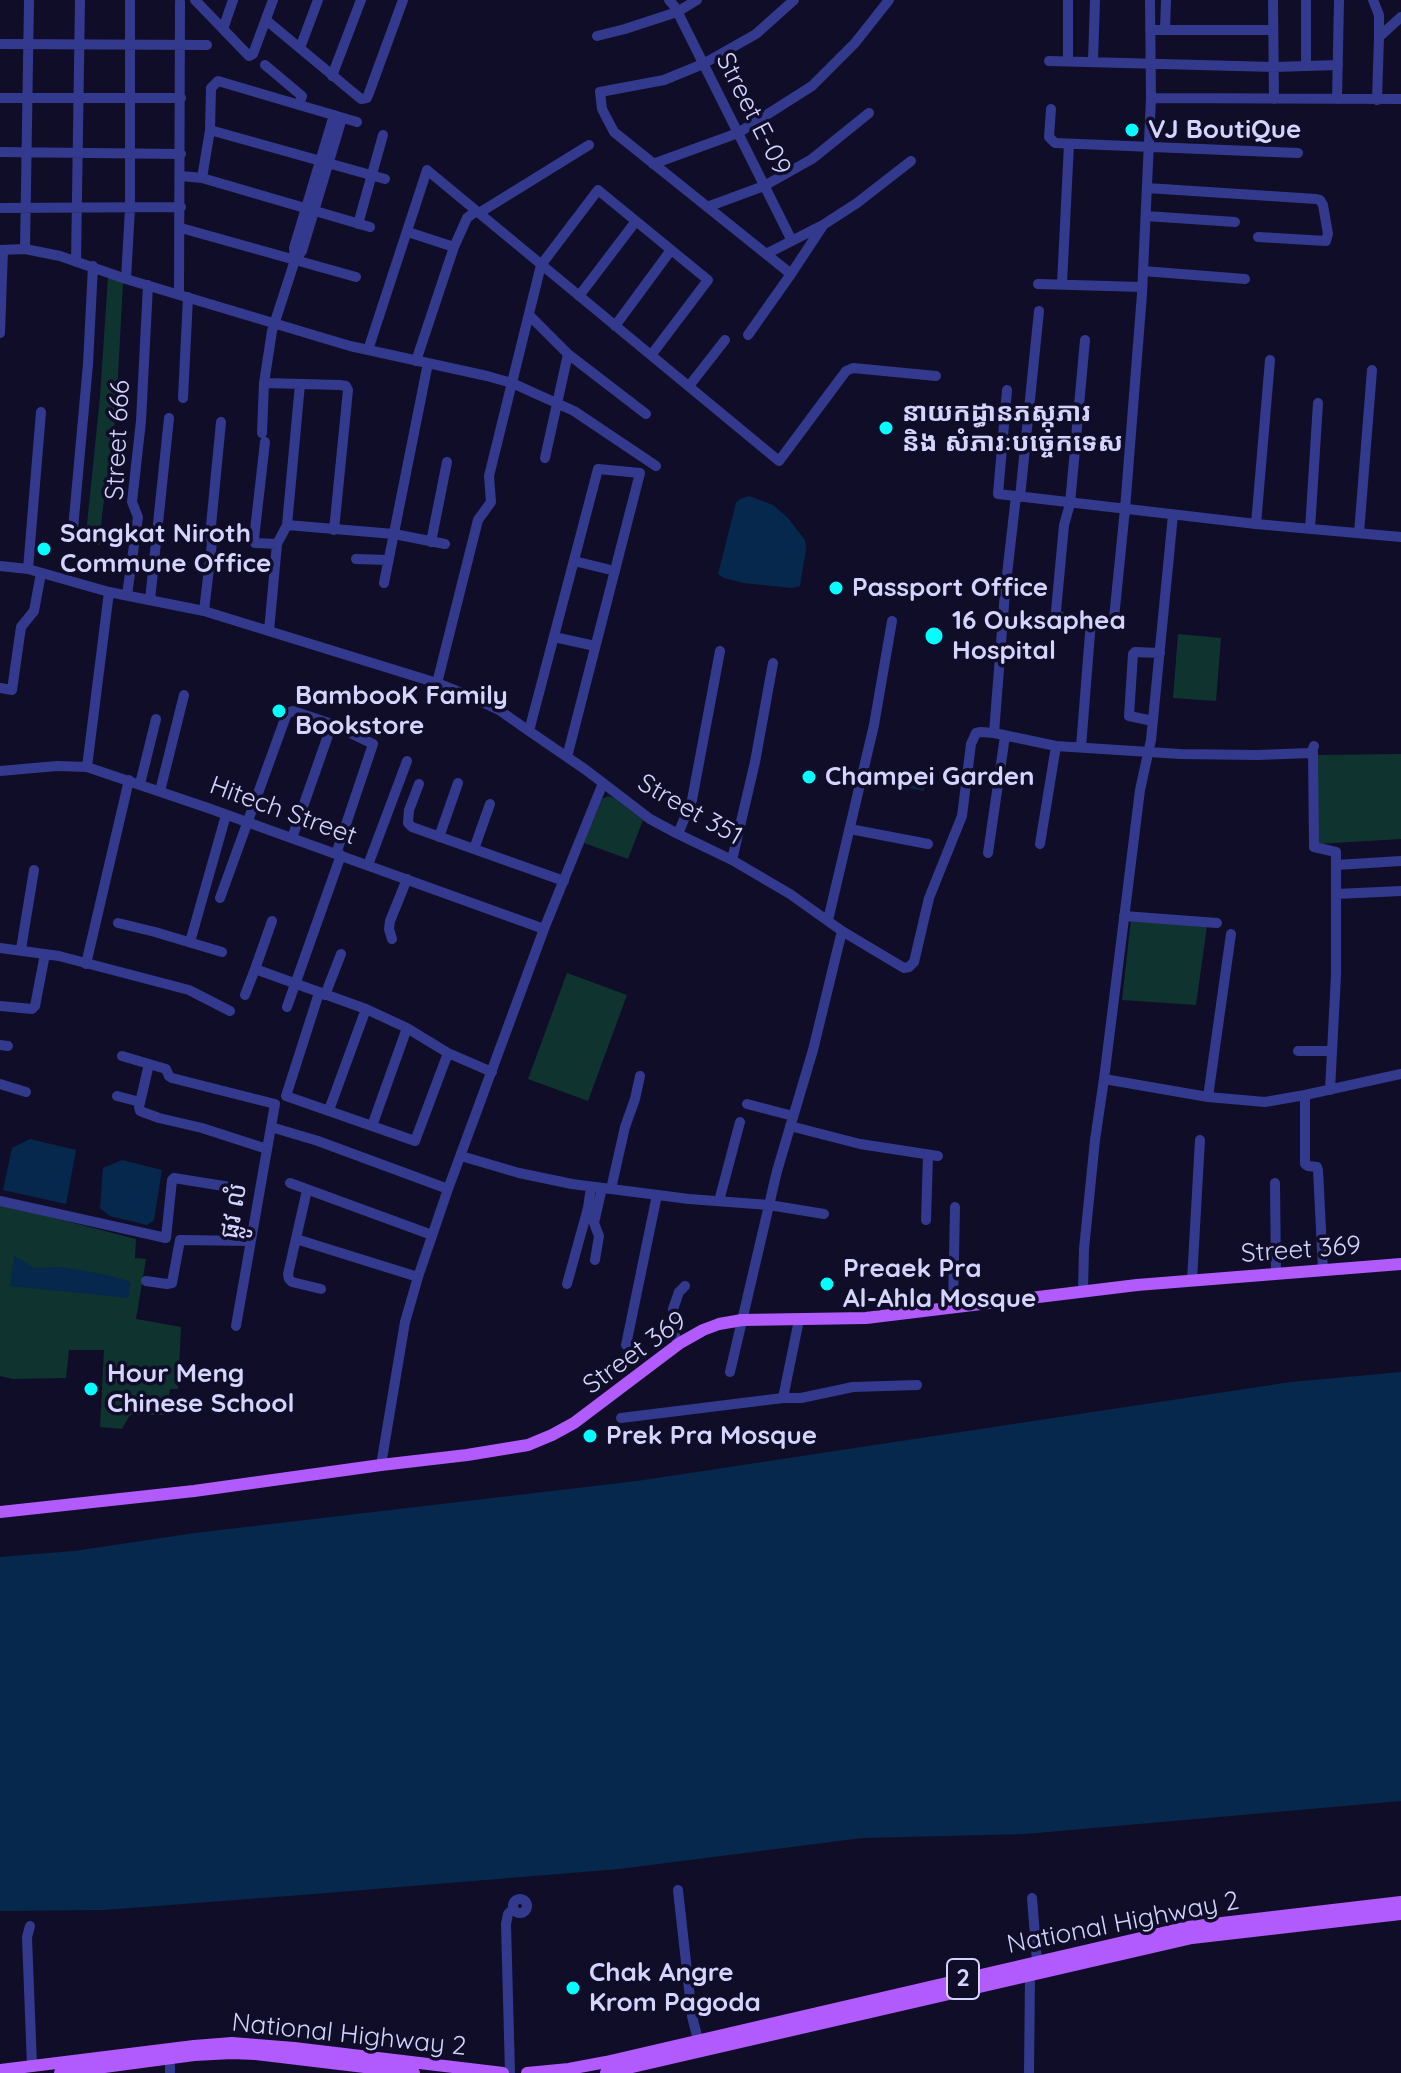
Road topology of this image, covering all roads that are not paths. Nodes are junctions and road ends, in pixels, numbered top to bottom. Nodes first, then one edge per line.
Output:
1 (29, 0) edge
2 (80, 0) edge
3 (130, 0) edge
4 (195, 0) edge
5 (233, 0) edge
6 (273, 0) edge
7 (318, 0) edge
8 (361, 0) edge
9 (402, 0) edge
10 (697, 0) edge
11 (794, 0) edge
12 (889, 0) edge
13 (1068, 0) edge
14 (1095, 0) edge
15 (1273, 0) edge
16 (1306, 0) edge
17 (1339, 0) edge
18 (1373, 0) edge
19 (180, 2) edge
20 (1150, 2) edge
21 (1166, 2) edge
22 (674, 5) edge
23 (1401, 17) edge
24 (266, 20) junction
25 (223, 29) junction
26 (1150, 30) junction
27 (1165, 30) junction
28 (1273, 30) junction
29 (597, 36) dead end
30 (1379, 37) junction
31 (0, 44) edge
32 (28, 44) junction
33 (79, 44) junction
34 (130, 45) junction
35 (181, 45) junction
36 (207, 45) dead end
37 (300, 48) junction
38 (1049, 61) dead end
39 (1068, 61) junction
40 (1093, 61) junction
41 (1151, 63) junction
42 (703, 64) junction
43 (265, 65) dead end
44 (1306, 65) junction
45 (1338, 65) junction
46 (1274, 67) junction
47 (332, 76) junction
48 (0, 98) edge
49 (27, 98) junction
50 (79, 98) junction
51 (130, 98) junction
52 (181, 98) junction
53 (1151, 98) junction
54 (1274, 99) junction
55 (1337, 99) junction
56 (1401, 99) edge
57 (1377, 100) junction
58 (299, 105) junction
59 (1051, 109) dead end
60 (869, 113) dead end
61 (338, 116) junction
62 (357, 122) dead end
63 (210, 130) junction
64 (738, 133) junction
65 (383, 135) dead end
66 (1069, 144) junction
67 (589, 145) dead end
68 (1149, 146) junction
69 (0, 152) edge
70 (26, 152) junction
71 (77, 152) junction
72 (129, 153) junction
73 (1298, 153) dead end
74 (181, 154) junction
75 (911, 161) dead end
76 (324, 162) junction
77 (653, 164) junction
78 (372, 175) junction
79 (181, 176) junction
80 (202, 178) junction
81 (385, 179) dead end
82 (764, 186) junction
83 (1147, 188) junction
84 (181, 207) junction
85 (707, 207) junction
86 (0, 208) edge
87 (25, 208) junction
88 (77, 208) junction
89 (130, 208) junction
90 (310, 210) junction
91 (477, 212) junction
92 (1146, 216) junction
93 (636, 221) junction
94 (1235, 222) dead end
95 (358, 224) junction
96 (823, 225) junction
97 (370, 227) dead end
98 (181, 228) junction
99 (408, 232) junction
100 (1258, 237) dead end
101 (792, 241) junction
102 (454, 247) junction
103 (25, 249) junction
104 (2, 250) edge
105 (671, 250) junction
106 (766, 254) junction
107 (295, 260) junction
108 (76, 262) junction
109 (541, 265) junction
110 (93, 266) junction
111 (1143, 271) junction
112 (791, 274) junction
113 (356, 277) dead end
114 (126, 279) junction
115 (1245, 279) dead end
116 (1038, 284) dead end
117 (1062, 284) junction
118 (148, 285) junction
119 (1142, 287) junction
120 (184, 295) junction
121 (579, 296) junction
122 (1039, 311) dead end
123 (529, 315) junction
124 (274, 322) junction
125 (615, 326) junction
126 (0, 333) edge
127 (748, 335) dead end
128 (725, 340) dead end
129 (1085, 340) dead end
130 (368, 350) junction
131 (568, 354) junction
132 (652, 354) junction
133 (1270, 360) dead end
134 (416, 361) junction
135 (428, 363) junction
136 (1372, 370) dead end
137 (936, 376) dead end
138 (264, 383) junction
139 (512, 383) junction
140 (300, 384) junction
141 (689, 386) junction
142 (1007, 390) dead end
143 (183, 398) dead end
144 (556, 403) junction
145 (1318, 403) dead end
146 (41, 412) dead end
147 (646, 414) dead end
148 (169, 418) dead end
149 (221, 422) dead end
150 (545, 458) dead end
151 (447, 462) dead end
152 (656, 466) dead end
153 (1018, 497) junction
154 (1070, 504) junction
155 (1125, 509) junction
156 (1173, 515) junction
157 (1256, 524) junction
158 (287, 525) junction
159 (73, 529) dead end
160 (1310, 529) junction
161 (334, 530) junction
162 (1359, 533) junction
163 (394, 534) junction
164 (1401, 537) edge
165 (431, 542) junction
166 (277, 544) junction
167 (445, 544) dead end
168 (356, 559) dead end
169 (388, 560) junction
170 (574, 561) junction
171 (0, 566) edge
172 (28, 569) junction
173 (615, 571) junction
174 (41, 573) junction
175 (384, 583) dead end
176 (109, 592) junction
177 (127, 595) junction
178 (150, 600) junction
179 (204, 611) junction
180 (892, 621) dead end
181 (1091, 621) junction
182 (269, 631) junction
183 (554, 637) junction
184 (595, 646) junction
185 (720, 651) dead end
186 (1160, 653) junction
187 (773, 663) dead end
188 (437, 683) junction
189 (0, 688) edge
190 (184, 695) dead end
191 (156, 719) dead end
192 (1153, 721) junction
193 (332, 724) junction
194 (529, 731) junction
195 (999, 734) junction
196 (1056, 746) junction
197 (1081, 747) junction
198 (1148, 752) junction
199 (567, 757) junction
200 (407, 761) dead end
201 (87, 767) junction
202 (0, 771) edge
203 (129, 780) junction
204 (458, 783) dead end
205 (603, 783) junction
206 (140, 784) junction
207 (419, 784) dead end
208 (160, 791) junction
209 (490, 804) dead end
210 (226, 815) junction
211 (248, 823) junction
212 (850, 829) junction
213 (678, 834) junction
214 (439, 837) junction
215 (292, 838) junction
216 (928, 844) dead end
217 (1040, 844) dead end
218 (474, 849) junction
219 (988, 853) dead end
220 (338, 854) junction
221 (732, 860) junction
222 (1401, 861) edge
223 (368, 865) junction
224 (1336, 865) junction
225 (34, 870) dead end
226 (407, 879) junction
227 (564, 881) junction
228 (1401, 891) edge
229 (1336, 894) junction
230 (220, 898) dead end
231 (1124, 916) junction
232 (828, 920) junction
233 (272, 921) dead end
234 (118, 923) dead end
235 (1217, 923) dead end
236 (544, 929) junction
237 (842, 931) junction
238 (1231, 934) dead end
239 (392, 939) dead end
240 (190, 942) junction
241 (0, 948) edge
242 (21, 949) junction
243 (222, 952) dead end
244 (45, 954) junction
245 (341, 954) dead end
246 (86, 964) junction
247 (255, 969) junction
248 (295, 984) junction
249 (322, 994) junction
250 (245, 995) dead end
251 (0, 1006) edge
252 (287, 1007) dead end
253 (366, 1009) junction
254 (230, 1011) dead end
255 (407, 1028) junction
256 (1298, 1051) dead end
257 (1332, 1051) junction
258 (448, 1053) junction
259 (122, 1056) dead end
260 (149, 1064) junction
261 (492, 1072) junction
262 (1401, 1074) edge
263 (640, 1076) dead end
264 (1104, 1079) junction
265 (0, 1084) edge
266 (1330, 1090) junction
267 (26, 1092) dead end
268 (1305, 1095) junction
269 (117, 1096) dead end
270 (1208, 1097) junction
271 (140, 1102) junction
272 (747, 1104) dead end
273 (329, 1110) junction
274 (792, 1121) junction
275 (740, 1122) dead end
276 (372, 1126) junction
277 (271, 1127) junction
278 (1200, 1140) dead end
279 (267, 1149) junction
280 (461, 1156) junction
281 (290, 1183) dead end
282 (1275, 1183) dead end
283 (230, 1187) dead end
284 (601, 1188) junction
285 (448, 1189) junction
286 (307, 1190) junction
287 (657, 1195) junction
288 (0, 1201) edge
289 (719, 1201) junction
290 (769, 1205) junction
291 (955, 1207) dead end
292 (824, 1214) dead end
293 (926, 1220) dead end
294 (432, 1235) junction
295 (166, 1238) junction
296 (296, 1239) junction
297 (180, 1240) junction
298 (251, 1241) junction
299 (595, 1260) dead end
300 (1401, 1264) edge
301 (1323, 1270) junction
302 (1276, 1274) junction
303 (418, 1277) junction
304 (1192, 1280) junction
305 (146, 1281) dead end
306 (567, 1284) dead end
307 (685, 1286) dead end
308 (321, 1289) dead end
309 (1083, 1291) junction
310 (953, 1307) junction
311 (742, 1320) junction
312 (799, 1320) junction
313 (236, 1326) dead end
314 (680, 1343) junction
315 (626, 1345) dead end
316 (730, 1372) dead end
317 (917, 1385) dead end
318 (783, 1398) junction
319 (621, 1418) dead end
320 (381, 1465) junction
321 (0, 1512) edge
322 (678, 1890) dead end
323 (1032, 1898) dead end
324 (1401, 1902) edge
325 (513, 1909) dead end
326 (1401, 1914) edge
327 (30, 1926) dead end
328 (1037, 1961) junction
329 (1030, 1975) junction
330 (870, 2006) junction
331 (788, 2025) junction
332 (698, 2040) junction
333 (161, 2056) junction
334 (32, 2066) junction
335 (0, 2070) edge
336 (60, 2073) edge
337 (170, 2073) edge
338 (414, 2073) edge
339 (503, 2073) edge
340 (510, 2073) edge
341 (527, 2073) edge
342 (606, 2073) edge
343 (1029, 2073) edge

1 - 32 street
2 - 33 street
3 - 34 street
4 - 25 street
5 - 25 street
6 - 24 street
7 - 37 street
8 - 47 street
9 - 47 street
10 - 22 street
11 - 42 street
12 - 64 street
13 - 39 street
14 - 40 street
15 - 28 street
16 - 44 street
17 - 45 street
18 - 30 street
19 - 35 street
20 - 21 street
20 - 26 street
21 - 27 street
22 - 29 street
22 - 42 street, Street E-09
23 - 30 street
24 - 25 street
24 - 37 street
26 - 27 street
26 - 41 street
27 - 28 street
28 - 46 street
30 - 57 street
31 - 32 street
32 - 33 street
32 - 49 street
33 - 34 street
33 - 50 street
34 - 35 street
34 - 51 street
35 - 36 street
35 - 52 street
37 - 47 street
38 - 39 street
39 - 40 street
40 - 41 street
41 - 46 street
41 - 53 street
42 - 64 street, Street E-09
42 - 77 street
43 - 58 street
44 - 45 street
44 - 46 street
45 - 55 street
46 - 54 street
48 - 49 street
49 - 50 street
49 - 70 street
50 - 51 street
50 - 71 street
51 - 52 street
51 - 72 street
52 - 74 street
53 - 54 street
53 - 68 street
54 - 55 street
55 - 57 street
56 - 57 street
58 - 61 street
58 - 63 street
59 - 66 street
60 - 82 street
61 - 62 street
61 - 76 street
63 - 76 street
63 - 80 street
64 - 77 street
64 - 82 street, Street E-09
65 - 78 street
66 - 68 street
66 - 117 street
67 - 91 street
68 - 73 street
68 - 83 street
69 - 70 street
70 - 71 street
70 - 87 street
71 - 72 street
71 - 88 street
72 - 74 street
72 - 89 street
74 - 79 street
75 - 96 street
76 - 78 street
76 - 90 street
77 - 85 street
78 - 81 street
78 - 95 street
79 - 80 street
79 - 84 street
80 - 90 street
82 - 85 street
82 - 101 street, Street E-09
83 - 92 street
83 - 100 street
84 - 89 street
84 - 98 street
85 - 106 street
86 - 87 street
87 - 88 street
87 - 103 street
88 - 89 street
88 - 108 street
89 - 114 street
90 - 95 street
90 - 107 street
91 - 99 street
91 - 102 street
91 - 109 street
92 - 94 street
92 - 111 street
93 - 105 street
93 - 109 street
93 - 121 street
95 - 97 street
96 - 101 street
96 - 112 street
98 - 107 street
98 - 120 street
99 - 102 street
99 - 130 street
101 - 106 street
102 - 134 street
103 - 104 street
103 - 108 street
104 - 126 street
105 - 125 street
105 - 132 street
106 - 112 street
107 - 113 street
107 - 124 street
108 - 110 street
109 - 121 street
109 - 123 street
110 - 114 street
110 - 159 street
111 - 115 street
111 - 119 street
112 - 127 street
114 - 118 street
116 - 117 street
117 - 119 street
118 - 120 street
118 - 177 street, Street 666
119 - 155 street
120 - 124 street
120 - 143 street
121 - 125 street
122 - 153 street
123 - 131 street
123 - 139 street
124 - 130 street
124 - 138 street
125 - 132 street
128 - 141 street
129 - 154 street
130 - 134 street
131 - 144 street
131 - 147 street
132 - 141 street
133 - 157 street
134 - 135 street
135 - 139 street
135 - 163 street
136 - 162 street
137 - 141 street
138 - 140 street
138 - 166 street
139 - 144 street
139 - 188 street
140 - 158 street
140 - 161 street
142 - 153 street
144 - 150 street
144 - 152 street
145 - 160 street
146 - 172 street
148 - 178 street
149 - 179 street
151 - 165 street
153 - 154 street
153 - 195 street
154 - 155 street
154 - 181 street
155 - 156 street
155 - 181 street
156 - 157 street
156 - 186 street
157 - 160 street
158 - 161 street
158 - 166 street
160 - 162 street
161 - 163 street
162 - 164 street
163 - 165 street
163 - 169 street
165 - 167 street
166 - 182 street
168 - 169 street
169 - 175 street
170 - 173 street
170 - 173 street
170 - 183 street
171 - 172 street, Street 351
172 - 174 street, Street 351
173 - 184 street
174 - 176 street, Street 351
174 - 189 street
176 - 177 street, Street 351
176 - 201 street
177 - 178 street, Street 351
178 - 179 street, Street 351
179 - 182 street, Street 351
180 - 212 street
181 - 197 street
182 - 188 street, Street 351
183 - 184 street
183 - 194 street
184 - 199 street
185 - 213 street
186 - 192 street
186 - 192 street
187 - 221 street
188 - 194 street, Street 351
190 - 208 street
191 - 206 street
192 - 198 street
193 - 211 street
193 - 215 street
193 - 220 street
194 - 199 street, Street 351
195 - 196 street
195 - 219 street
195 - 237 street, Street 351
196 - 197 street
196 - 217 street
197 - 198 street
198 - 224 street
198 - 231 street
199 - 205 street, Street 351
200 - 223 street
201 - 202 street, Hitech Street
201 - 203 street, Hitech Street
203 - 206 street, Hitech Street
203 - 246 street
204 - 214 street
205 - 213 street, Street 351
205 - 227 street
206 - 208 street, Hitech Street
207 - 214 street
208 - 210 street, Hitech Street
209 - 218 street
210 - 211 street, Hitech Street
210 - 240 street
211 - 215 street, Hitech Street
211 - 230 street
212 - 216 street
212 - 232 street
213 - 221 street, Street 351
214 - 218 street
215 - 220 street, Hitech Street
218 - 227 street
220 - 223 street, Hitech Street
220 - 248 street
221 - 232 street, Street 351
222 - 224 street
223 - 226 street, Hitech Street
224 - 229 street
225 - 242 street
226 - 236 street, Hitech Street
226 - 239 street
227 - 236 street
228 - 229 street
229 - 257 street
231 - 235 street
231 - 264 street
232 - 237 street, Street 351
233 - 247 street
234 - 240 street
236 - 261 street
237 - 274 street
238 - 270 street
240 - 243 street
241 - 242 street
242 - 244 street
244 - 246 street
244 - 251 street
245 - 249 street
246 - 254 street
247 - 248 street
247 - 250 street
248 - 249 street
248 - 252 street
249 - 253 street
249 - 273 street
253 - 255 street
253 - 273 street
255 - 258 street
255 - 276 street
256 - 257 street
257 - 266 street
258 - 261 street
258 - 276 street
259 - 260 street
260 - 271 street
260 - 277 street, ផ្លូវ លំ
261 - 280 street
262 - 266 street
263 - 284 street
264 - 270 street
264 - 309 street
265 - 267 street
266 - 268 street
268 - 270 street
268 - 301 street
269 - 271 street
271 - 279 street
272 - 274 street
273 - 276 street
274 - 290 street
274 - 293 street
275 - 289 street
277 - 279 street, ផ្លូវ លំ
277 - 285 street
278 - 304 street
279 - 298 street, ផ្លូវ លំ
280 - 284 street
280 - 285 street
281 - 286 street
282 - 302 street
283 - 295 street
284 - 287 street
284 - 299 street
284 - 306 street
285 - 294 street
286 - 294 street
286 - 296 street
287 - 289 street
287 - 315 street
288 - 295 street
289 - 290 street
290 - 292 street
290 - 311 street
291 - 310 street
294 - 303 street
295 - 297 street
296 - 303 street
296 - 308 street
297 - 298 street
297 - 305 street
298 - 313 street, ផ្លូវ លំ
300 - 301 main road, Street 369
301 - 302 main road, Street 369
302 - 304 main road, Street 369
303 - 320 street
304 - 309 main road, Street 369
307 - 314 street
309 - 310 main road, Street 369
310 - 312 main road, Street 369
311 - 312 main road, Street 369
311 - 314 main road, Street 369
311 - 316 street
312 - 318 street
314 - 320 main road, Street 369
317 - 318 street
318 - 319 street
320 - 321 main road, Street 369
322 - 332 street
323 - 328 street
324 - 328 main road, National Highway 2 / 2
325 - 340 street
326 - 329 main road, National Highway 2 / 2
327 - 334 street
328 - 330 main road, National Highway 2 / 2
329 - 330 main road, National Highway 2 / 2
329 - 343 street
330 - 331 main road, National Highway 2 / 2
331 - 332 main road, National Highway 2 / 2
331 - 342 main road, National Highway 2 / 2
332 - 341 main road, National Highway 2 / 2
333 - 334 main road, National Highway 2
333 - 336 main road, National Highway 2
333 - 337 street
333 - 338 main road, National Highway 2
333 - 339 main road, National Highway 2
334 - 335 main road, National Highway 2

